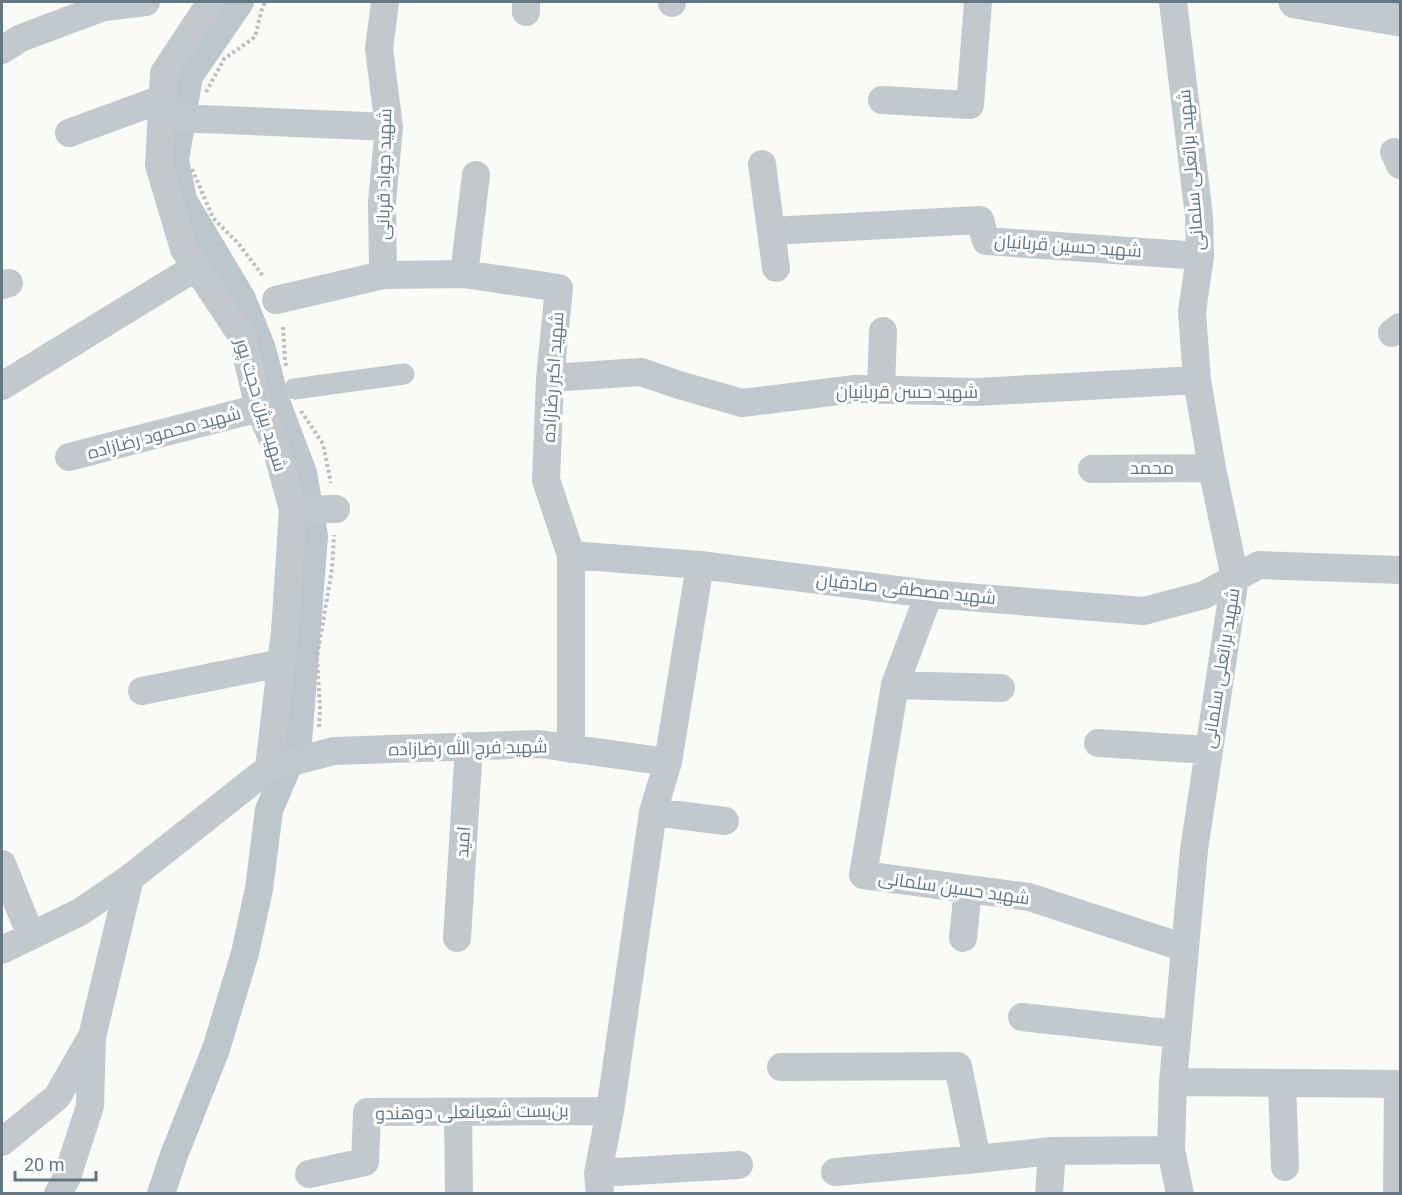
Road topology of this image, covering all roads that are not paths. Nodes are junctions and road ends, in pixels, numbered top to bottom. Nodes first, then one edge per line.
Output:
1 (146, 2) edge
2 (211, 2) edge
3 (385, 2) edge
4 (978, 2) edge
5 (1173, 2) edge
6 (1295, 2) edge
7 (48, 15) edge
8 (1401, 20) edge
9 (2, 50) edge
10 (882, 100) dead end
11 (162, 109) junction
12 (389, 128) junction
13 (69, 133) dead end
14 (762, 164) dead end
15 (476, 175) dead end
16 (771, 231) junction
17 (1200, 256) junction
18 (196, 267) junction
19 (776, 268) dead end
20 (464, 274) junction
21 (383, 275) junction
22 (276, 300) dead end
23 (883, 331) dead end
24 (404, 374) dead end
25 (550, 378) junction
26 (1197, 380) junction
27 (2, 386) edge
28 (294, 389) dead end
29 (880, 390) junction
30 (259, 408) junction
31 (69, 457) dead end
32 (1212, 468) junction
33 (1092, 469) dead end
34 (336, 509) dead end
35 (292, 510) junction
36 (571, 555) junction
37 (699, 565) junction
38 (1401, 570) edge
39 (1235, 578) junction
40 (929, 594) junction
41 (281, 663) junction
42 (895, 685) junction
43 (1001, 688) dead end
44 (142, 692) dead end
45 (1098, 743) dead end
46 (469, 746) junction
47 (571, 749) junction
48 (1209, 750) junction
49 (668, 762) junction
50 (269, 768) junction
51 (653, 812) junction
52 (725, 821) dead end
53 (2, 864) edge
54 (130, 878) junction
55 (968, 889) junction
56 (31, 936) junction
57 (457, 938) dead end
58 (963, 938) dead end
59 (1185, 948) junction
60 (2, 950) edge
61 (1022, 1017) dead end
62 (1177, 1034) junction
63 (92, 1037) junction
64 (782, 1067) dead end
65 (1173, 1082) junction
66 (1282, 1083) junction
67 (1399, 1084) edge
68 (610, 1111) junction
69 (458, 1112) junction
70 (2, 1142) edge
71 (1052, 1150) junction
72 (1171, 1150) junction
73 (976, 1159) junction
74 (739, 1165) dead end
75 (1285, 1167) dead end
76 (835, 1172) dead end
77 (309, 1174) dead end
78 (599, 1183) edge
79 (58, 1194) edge
80 (459, 1194) edge
81 (1049, 1194) edge
82 (1180, 1194) edge
83 (1397, 1194) edge

1 - 7 street
2 - 11 street, شهید بیژن حجت پور
3 - 12 street, شهید جواد قربانی
4 - 10 street
5 - 17 street, شهید براتعلی سلمانی
6 - 8 street
7 - 9 street
11 - 12 street
11 - 13 street
11 - 18 street, شهید بیژن حجت پور
12 - 21 street, شهید جواد قربانی
14 - 16 street
15 - 20 street
16 - 17 street, شهید حسین قربانیان
16 - 19 street
17 - 26 street, شهید براتعلی سلمانی
18 - 27 street
18 - 30 street, شهید بیژن حجت پور
20 - 21 street, شهید اکبر رضازاده
20 - 25 street, شهید اکبر رضازاده
21 - 22 street, شهید اکبر رضازاده
23 - 29 street
24 - 28 street
25 - 29 street, شهید حسن قربانیان
25 - 36 street, شهید اکبر رضازاده
26 - 29 street, شهید حسن قربانیان
26 - 32 street, شهید براتعلی سلمانی
30 - 31 street, شهید محمود رضازاده
30 - 35 street, شهید بیژن حجت پور
32 - 33 street, محمد
32 - 39 street, شهید براتعلی سلمانی
34 - 35 street
35 - 41 street, شهید بیژن حجت پور
36 - 37 street, شهید مصطفی صادقیان
36 - 47 street, شهید اکبر رضازاده
37 - 40 street, شهید مصطفی صادقیان
37 - 49 street
38 - 39 street, شهید مصطفی صادقیان
39 - 40 street, شهید مصطفی صادقیان
39 - 48 street, شهید براتعلی سلمانی
40 - 42 street, شهید حسین سلمانی
41 - 44 street
41 - 50 street, شهید بیژن حجت پور
42 - 43 street
42 - 55 street, شهید حسین سلمانی
45 - 48 street
46 - 47 street, شهید فرج الله رضازاده
46 - 50 street, شهید فرج الله رضازاده
46 - 57 street, امید
47 - 49 street, شهید فرج الله رضازاده
48 - 59 street, شهید براتعلی سلمانی
49 - 51 street
50 - 54 street
51 - 52 street
51 - 68 street
53 - 56 street
54 - 56 street
54 - 63 street
55 - 58 street
55 - 59 street, شهید حسین سلمانی
56 - 60 street
59 - 62 street, شهید براتعلی سلمانی
61 - 62 street
62 - 65 street, شهید براتعلی سلمانی
63 - 70 street
63 - 79 street
64 - 73 street
65 - 66 street
65 - 72 street, شهید براتعلی سلمانی
66 - 67 street
66 - 75 street
67 - 83 street
68 - 69 street, بن‌بست شعبانعلی دوهندو
68 - 78 street
69 - 77 street, بن‌بست شعبانعلی دوهندو
69 - 80 street
71 - 72 street
71 - 73 street
71 - 81 street
72 - 82 street, شهید براتعلی سلمانی
73 - 76 street
74 - 78 street

